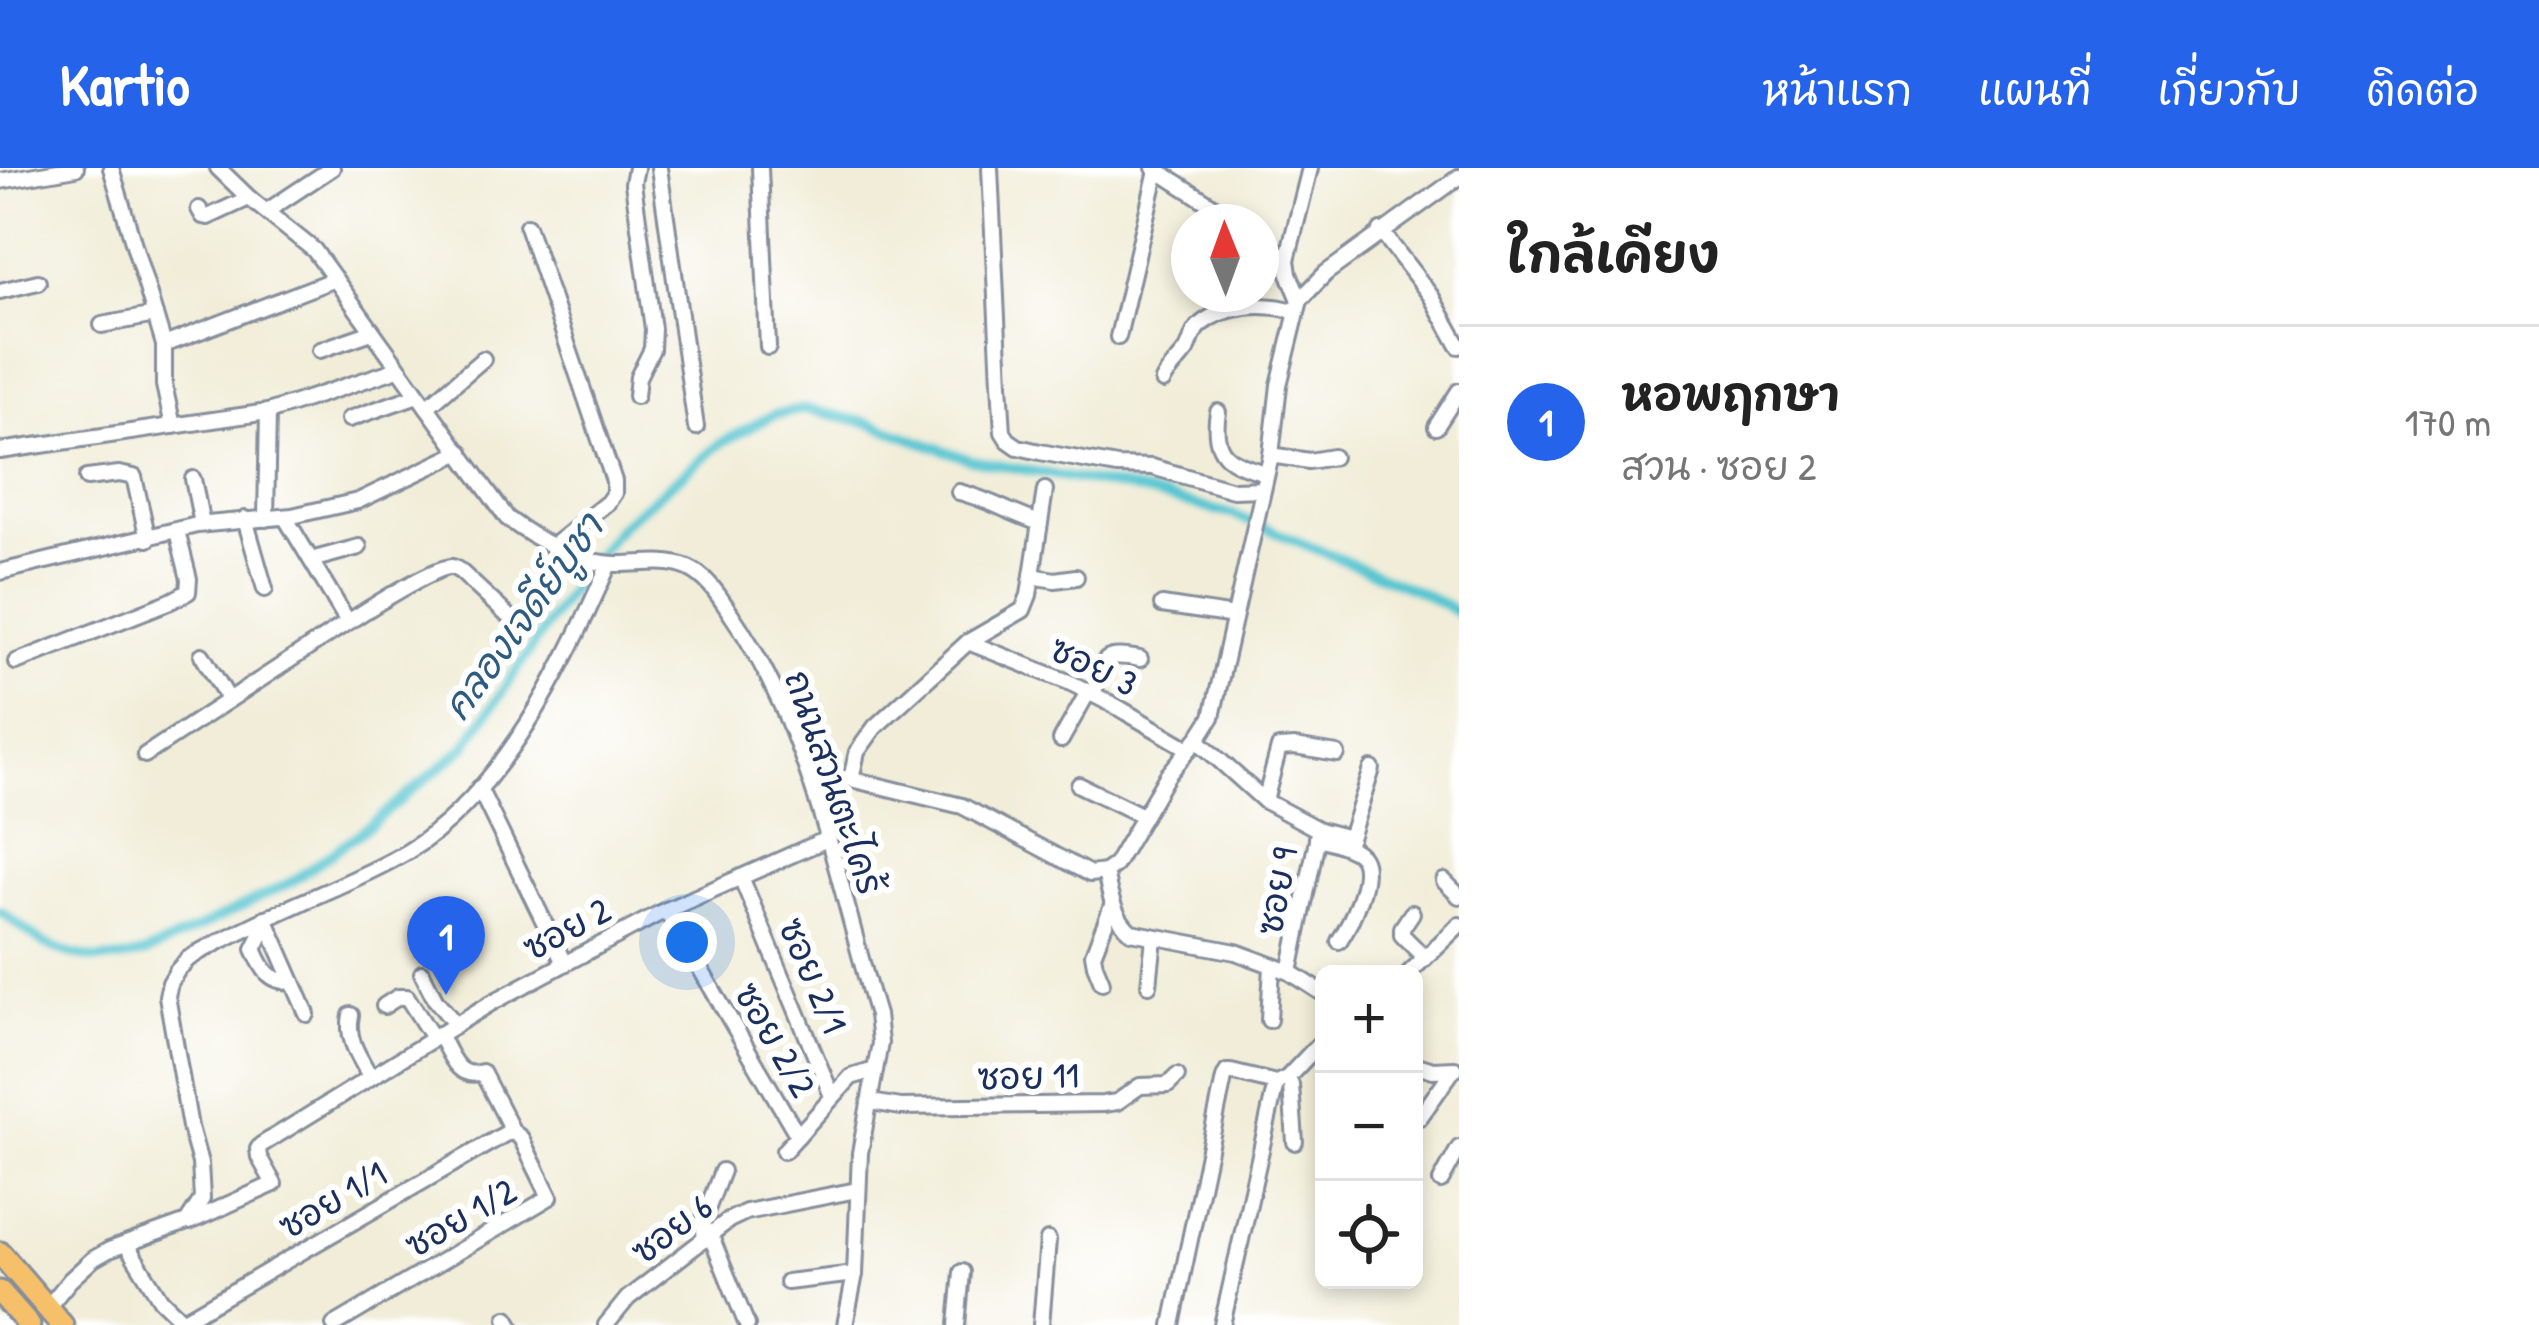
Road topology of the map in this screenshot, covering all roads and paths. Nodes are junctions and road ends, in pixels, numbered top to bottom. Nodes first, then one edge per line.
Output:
1 (76, 168) edge
2 (111, 168) edge
3 (218, 168) edge
4 (332, 168) edge
5 (636, 168) edge
6 (659, 168) edge
7 (760, 168) edge
8 (990, 168) edge
9 (1310, 168) edge
10 (1155, 169) edge
11 (1459, 177) edge
12 (0, 181) edge
13 (249, 198) junction
14 (1210, 204) edge
15 (199, 209) dead end
16 (267, 211) junction
17 (527, 226) dead end
18 (1381, 231) junction
19 (671, 252) junction
20 (643, 253) junction
21 (1279, 254) edge
22 (1287, 260) junction
23 (335, 279) junction
24 (38, 282) dead end
25 (0, 291) edge
26 (1298, 306) junction
27 (155, 315) junction
28 (102, 326) dead end
29 (372, 332) junction
30 (1118, 337) dead end
31 (164, 344) junction
32 (1459, 346) edge
33 (768, 347) dead end
34 (320, 350) dead end
35 (483, 359) dead end
36 (398, 368) junction
37 (1163, 381) dead end
38 (1459, 391) edge
39 (636, 396) dead end
40 (423, 401) junction
41 (268, 412) junction
42 (1218, 412) dead end
43 (349, 419) dead end
44 (172, 426) junction
45 (696, 427) dead end
46 (1436, 428) dead end
47 (0, 452) edge
48 (461, 452) junction
49 (1271, 455) junction
50 (1334, 457) dead end
51 (87, 478) dead end
52 (193, 479) dead end
53 (1264, 481) junction
54 (1045, 490) dead end
55 (959, 492) dead end
56 (285, 517) junction
57 (245, 519) junction
58 (266, 519) junction
59 (1040, 523) junction
60 (202, 524) junction
61 (177, 531) junction
62 (148, 539) junction
63 (554, 545) junction
64 (359, 547) dead end
65 (311, 560) junction
66 (603, 563) junction
67 (0, 572) edge
68 (1032, 577) junction
69 (1076, 577) dead end
70 (265, 589) dead end
71 (1162, 605) dead end
72 (507, 615) dead end
73 (1234, 616) junction
74 (348, 622) junction
75 (968, 642) junction
76 (202, 655) dead end
77 (1140, 659) dead end
78 (16, 662) dead end
79 (1091, 693) junction
80 (230, 700) junction
81 (1061, 740) dead end
82 (1193, 745) junction
83 (1336, 754) dead end
84 (145, 755) dead end
85 (1372, 769) dead end
86 (809, 775) junction
87 (851, 779) junction
88 (1079, 785) dead end
89 (479, 788) junction
90 (1265, 801) junction
91 (1143, 816) junction
92 (1318, 834) junction
93 (826, 839) junction
94 (1105, 872) junction
95 (741, 878) junction
96 (1444, 881) dead end
97 (1459, 896) edge
98 (1112, 906) junction
99 (666, 910) junction
100 (1412, 913) dead end
101 (266, 921) junction
102 (1459, 925) edge
103 (232, 935) junction
104 (1154, 938) junction
105 (1339, 941) dead end
106 (254, 949) junction
107 (1424, 958) junction
108 (564, 963) junction
109 (1417, 965) edge
110 (1272, 966) junction
111 (1290, 972) junction
112 (422, 973) dead end
113 (293, 982) junction
114 (1102, 982) dead end
115 (1149, 985) dead end
116 (1315, 988) edge
117 (384, 1006) dead end
118 (307, 1014) dead end
119 (351, 1015) dead end
120 (1269, 1020) dead end
121 (455, 1024) junction
122 (436, 1036) junction
123 (1315, 1048) edge
124 (1456, 1069) edge
125 (875, 1070) junction
126 (1423, 1071) edge
127 (370, 1076) junction
128 (1177, 1076) dead end
129 (1281, 1080) junction
130 (832, 1096) junction
131 (871, 1102) junction
132 (1423, 1113) edge
133 (513, 1132) junction
134 (798, 1136) junction
135 (1295, 1142) dead end
136 (1459, 1148) edge
137 (784, 1151) dead end
138 (722, 1171) dead end
139 (1441, 1181) dead end
140 (857, 1190) junction
141 (188, 1222) junction
142 (708, 1237) junction
143 (1048, 1240) dead end
144 (126, 1244) junction
145 (0, 1253) edge
146 (962, 1272) dead end
147 (854, 1274) junction
148 (787, 1282) dead end
149 (0, 1292) edge
150 (55, 1316) edge
151 (185, 1323) edge
152 (29, 1325) edge
153 (334, 1325) edge
154 (606, 1325) edge
155 (747, 1325) edge
156 (844, 1325) edge
157 (957, 1325) edge
158 (1041, 1325) edge
159 (1172, 1325) edge
160 (1222, 1325) edge

1 - 12 street
2 - 27 street
3 - 13 street, ถนนสวนตะไคร้
4 - 16 street
5 - 20 street
6 - 19 street
7 - 33 street
8 - 53 street
9 - 22 street
10 - 14 street
10 - 30 street
11 - 18 street
13 - 15 street
13 - 16 street, ถนนสวนตะไคร้
16 - 23 street, ถนนสวนตะไคร้
17 - 63 street
18 - 26 street
18 - 32 street
19 - 20 street
19 - 45 street
20 - 39 street
21 - 22 street
22 - 26 street
23 - 29 street, ถนนสวนตะไคร้
23 - 31 street
24 - 25 street
26 - 37 street
26 - 49 street
27 - 28 street
27 - 31 street
29 - 34 street
29 - 36 street, ถนนสวนตะไคร้
31 - 44 street
35 - 40 street
36 - 40 street, ถนนสวนตะไคร้
36 - 41 street
38 - 46 street
40 - 43 street
40 - 48 street, ถนนสวนตะไคร้
41 - 44 street
41 - 58 street
42 - 53 street
44 - 47 street
48 - 56 street
48 - 63 street, ถนนสวนตะไคร้
49 - 50 street
49 - 53 street
51 - 62 street
52 - 60 street
53 - 73 street
54 - 59 street, ซอย 3
55 - 59 street
56 - 58 street
56 - 65 street
57 - 58 street
57 - 60 street
57 - 70 street
59 - 68 street, ซอย 3
60 - 61 street
61 - 62 street
61 - 78 street
62 - 67 street
63 - 66 street, ถนนสวนตะไคร้
64 - 65 street
65 - 74 street
66 - 86 street, ถนนสวนตะไคร้
66 - 89 street
68 - 69 street
68 - 75 street, ซอย 3
71 - 73 street
72 - 74 street
73 - 82 street
74 - 80 street
75 - 79 street, ซอย 3
75 - 87 street, ซอย 3
76 - 80 street
77 - 79 street
79 - 81 street
79 - 82 street, ซอย 3
80 - 84 street
82 - 90 street, ซอย 9
82 - 91 street
83 - 90 street
85 - 92 street
86 - 87 street
86 - 93 street, ถนนสวนตะไคร้
87 - 94 street
88 - 91 street
89 - 101 street
89 - 108 street
90 - 92 street, ซอย 9
91 - 94 street
92 - 105 street
92 - 111 street, ซอย 9
93 - 95 street, ซอย 2
93 - 125 street, ถนนสวนตะไคร้
94 - 98 street
95 - 99 street, ซอย 2
95 - 130 street, ซอย 2/1
96 - 97 street
98 - 104 street
98 - 114 street
99 - 108 street, ซอย 2
99 - 134 street, ซอย 2/2
100 - 107 street
101 - 103 street
101 - 106 street
101 - 113 street
102 - 107 street
103 - 106 street
103 - 141 street
104 - 110 street
104 - 115 street
106 - 113 street
107 - 109 street
108 - 121 street, ซอย 2
110 - 111 street
110 - 120 street
111 - 116 street
112 - 121 street
113 - 118 street
117 - 122 street
119 - 127 street
121 - 122 street, ซอย 2
122 - 127 street, ซอย 2
122 - 133 street
123 - 129 street
124 - 126 street
124 - 132 street
125 - 130 street
125 - 131 street, ถนนสวนตะไคร้
127 - 141 street, ซอย 2
128 - 131 street, ซอย 11
129 - 135 street
129 - 159 street
129 - 160 street
130 - 134 street
131 - 140 street, ถนนสวนตะไคร้
133 - 151 street, ซอย 1/1
133 - 153 street, ซอย 1/2
134 - 137 street
136 - 139 street
138 - 142 street
140 - 142 street, ซอย 6
140 - 147 street, ถนนสวนตะไคร้
141 - 144 street
142 - 154 street, ซอย 6
142 - 155 street
143 - 158 street
144 - 150 street
144 - 151 street
145 - 150 highway
146 - 157 street
147 - 148 street
147 - 156 street, ถนนสวนตะไคร้
149 - 152 highway

